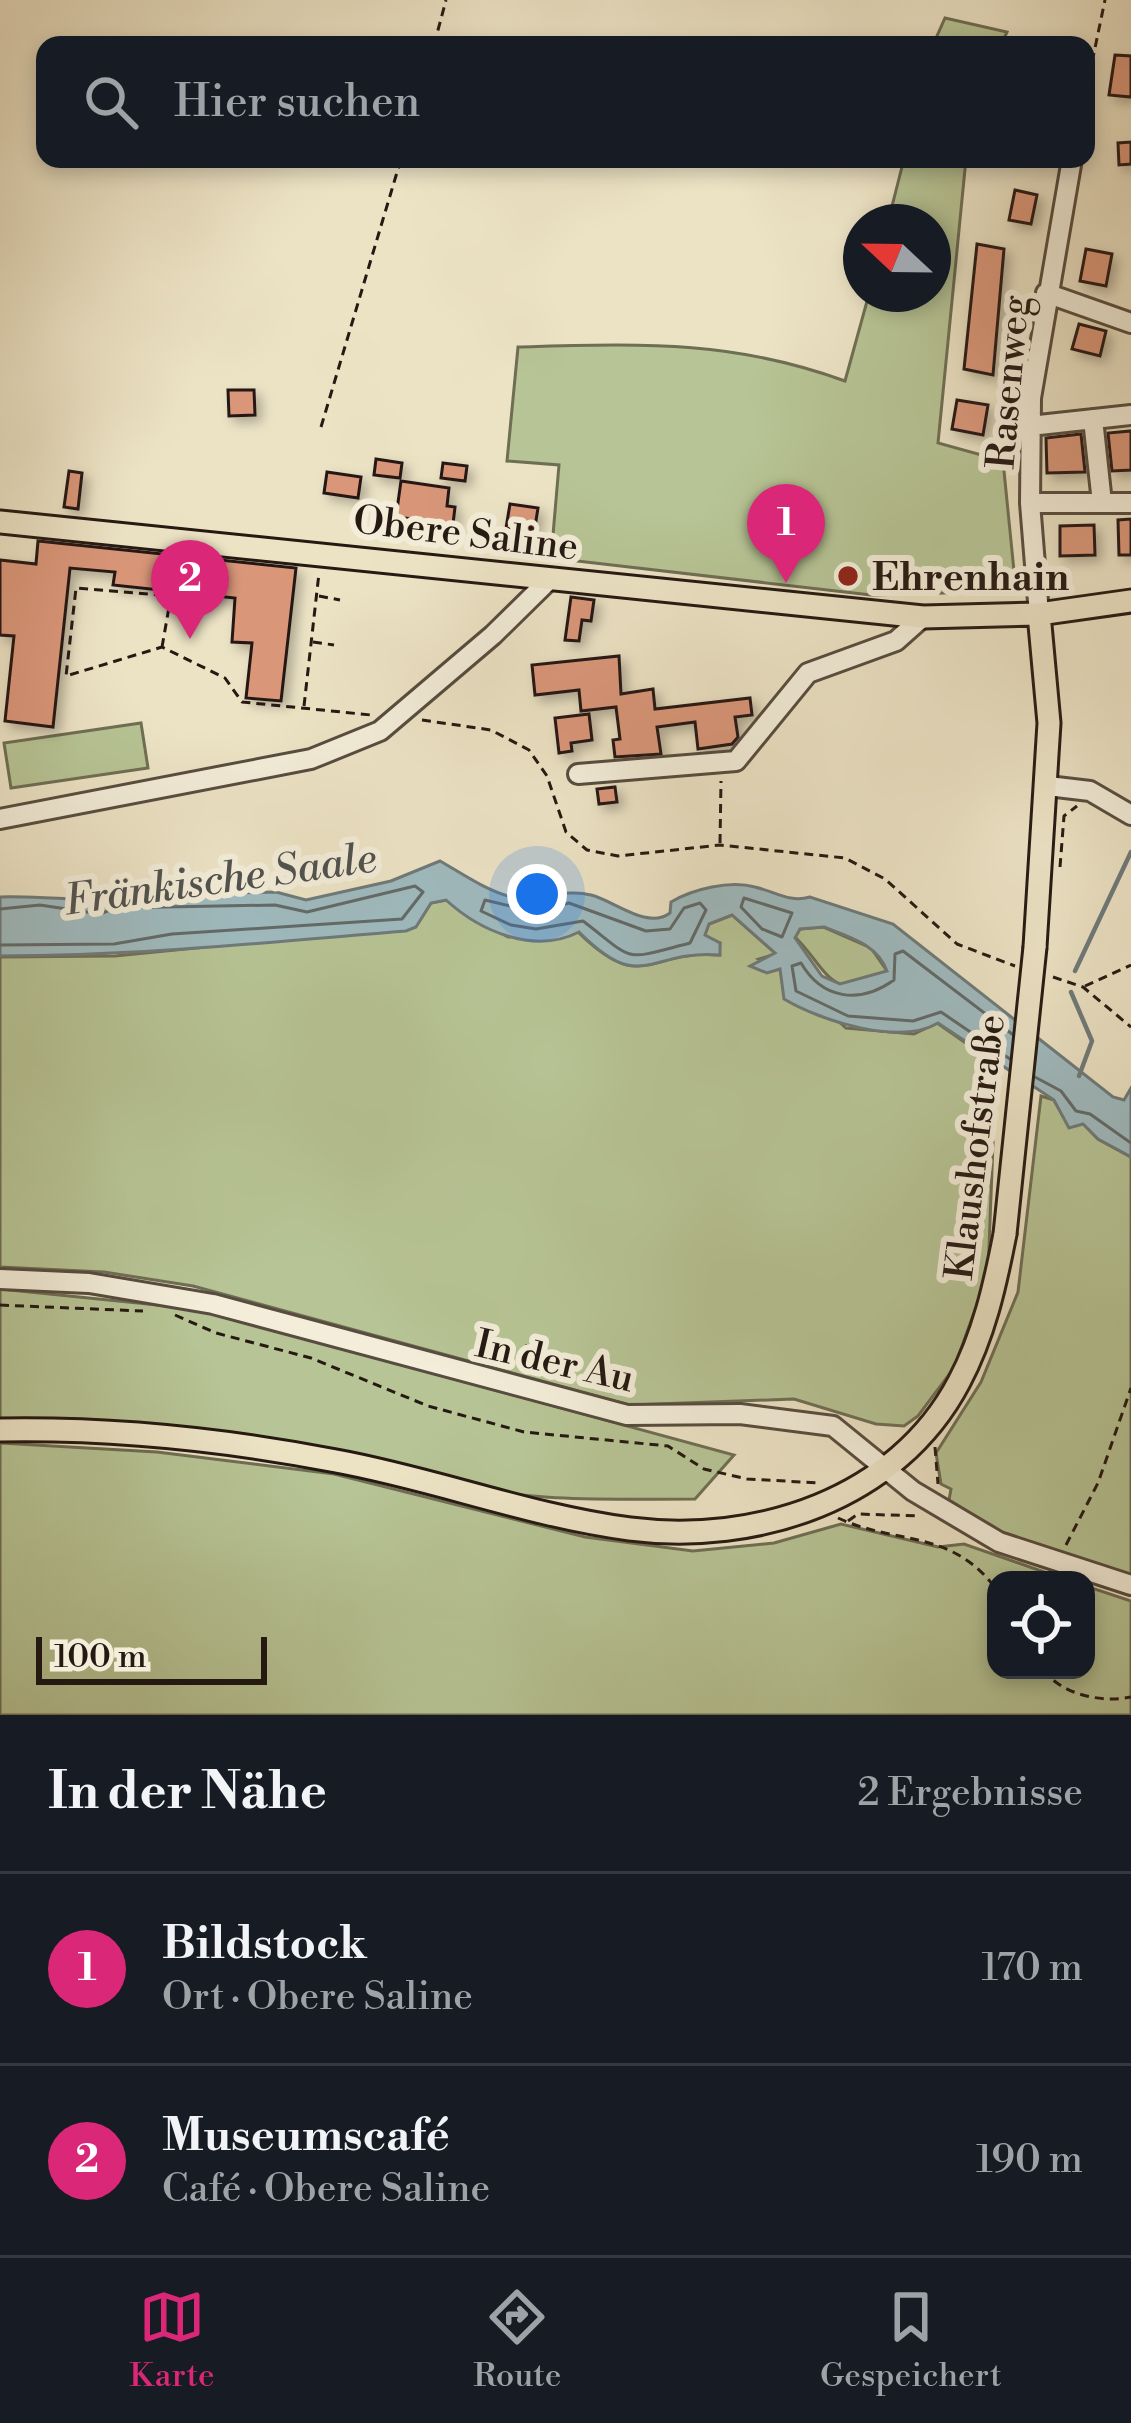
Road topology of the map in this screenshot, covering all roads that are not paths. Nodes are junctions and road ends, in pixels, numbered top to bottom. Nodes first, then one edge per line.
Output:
1 (1070, 168) edge
2 (1046, 292) junction
3 (1131, 323) edge
4 (1131, 415) edge
5 (1093, 419) junction
6 (1030, 426) junction
7 (1131, 502) edge
8 (1030, 503) junction
9 (1102, 503) junction
10 (0, 522) edge
11 (550, 579) junction
12 (1131, 601) edge
13 (1039, 614) junction
14 (922, 617) junction
15 (578, 774) dead end
16 (1048, 786) junction
17 (1131, 815) edge
18 (0, 819) edge
19 (0, 1279) edge
20 (0, 1430) edge
21 (885, 1468) junction
22 (1131, 1586) edge

1 - 2 street, Rasenweg
2 - 3 street
2 - 6 street, Rasenweg
4 - 5 street
5 - 6 street
5 - 9 street
6 - 8 street, Rasenweg
7 - 9 street
8 - 9 street
8 - 13 street, Rasenweg
10 - 11 main road, Obere Saline
11 - 14 main road, Obere Saline
11 - 18 street
12 - 13 main road, Obere Saline
13 - 14 main road, Obere Saline
13 - 16 main road, Klaushofstraße
14 - 15 street
16 - 17 street
16 - 21 main road, Klaushofstraße, bridge
19 - 21 street, In der Au
20 - 21 main road, Klaushofstraße
21 - 22 street, In der Au

